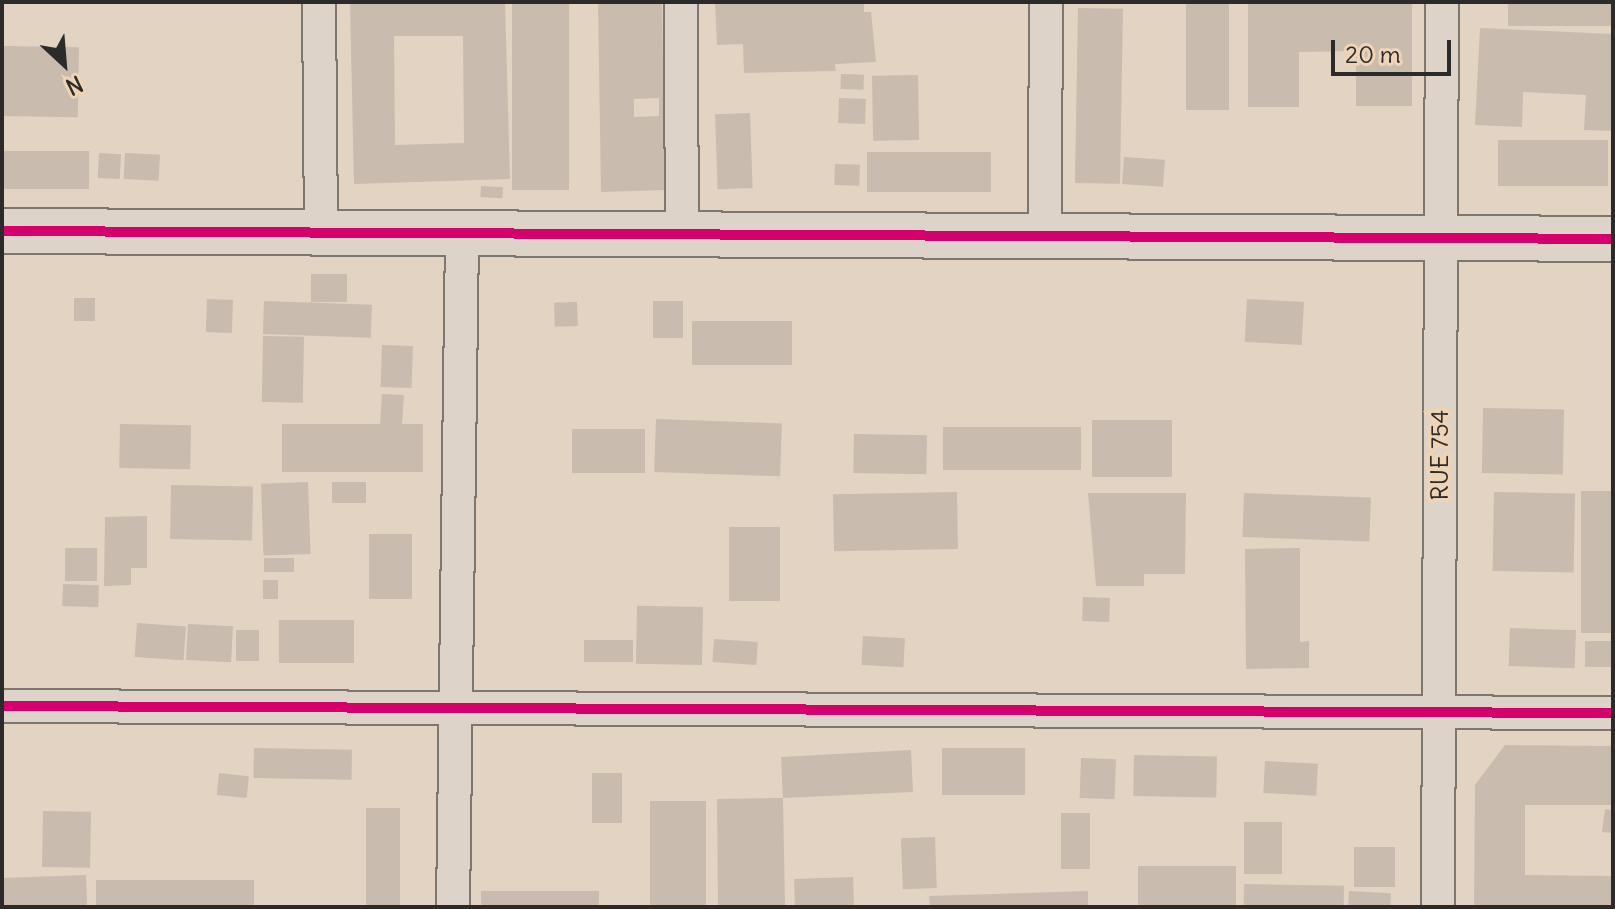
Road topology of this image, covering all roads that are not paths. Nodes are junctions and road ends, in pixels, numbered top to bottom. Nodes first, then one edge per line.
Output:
1 (319, 2) edge
2 (681, 2) edge
3 (1046, 2) edge
4 (1442, 2) edge
5 (2, 231) edge
6 (321, 233) junction
7 (462, 233) junction
8 (682, 234) junction
9 (1045, 236) junction
10 (1441, 238) junction
11 (1613, 239) edge
12 (2, 706) edge
13 (456, 707) junction
14 (1439, 712) junction
15 (1613, 713) edge
16 (453, 907) edge
17 (1438, 907) edge

1 - 6 street
2 - 8 street
3 - 9 street
4 - 10 street, RUE 754
5 - 6 street
6 - 7 street
7 - 8 street
7 - 13 street
8 - 9 street
9 - 10 street
10 - 11 street
10 - 14 street, RUE 754
12 - 13 street
13 - 14 street
13 - 16 street
14 - 15 street
14 - 17 street, RUE 754

